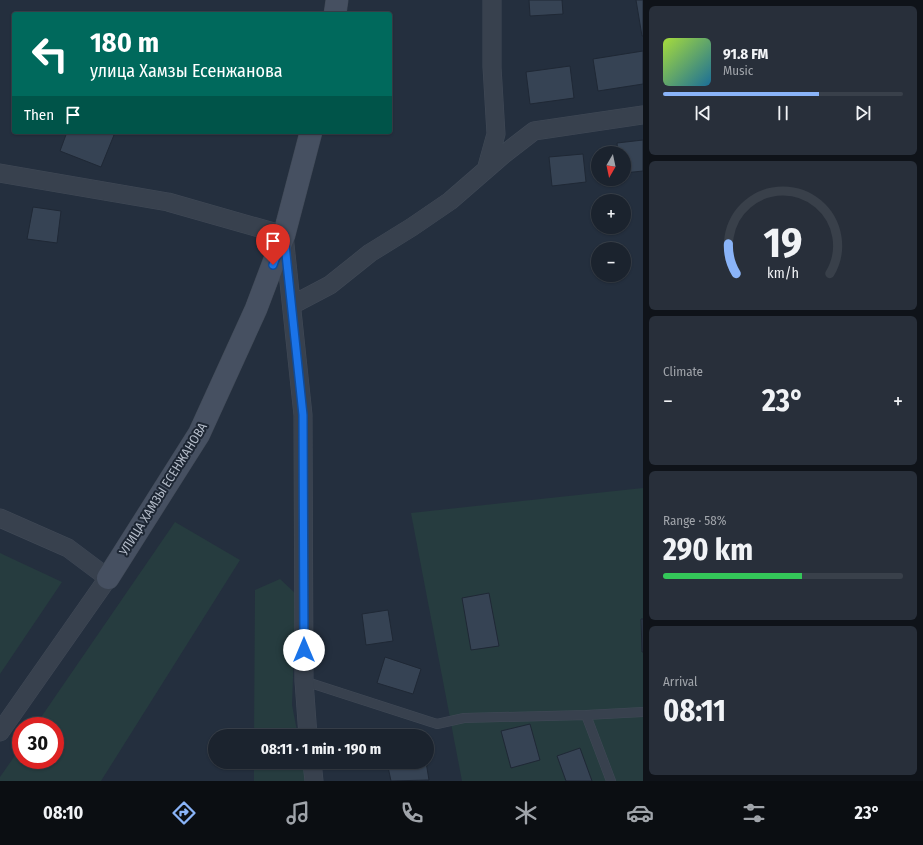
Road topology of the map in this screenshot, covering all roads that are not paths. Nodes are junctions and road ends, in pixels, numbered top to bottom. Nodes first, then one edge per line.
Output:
1 (337, 0) edge
2 (492, 0) edge
3 (335, 12) edge
4 (643, 115) edge
5 (310, 134) edge
6 (486, 170) junction
7 (0, 173) edge
8 (284, 235) junction
9 (292, 305) junction
10 (0, 518) edge
11 (108, 578) junction
12 (304, 681) junction
13 (643, 712) edge
14 (586, 715) junction
15 (307, 729) edge
16 (0, 732) edge
17 (313, 769) edge
18 (314, 781) edge
19 (611, 781) edge

1 - 3 street
2 - 6 street
4 - 6 street
5 - 8 street, УЛИЦА ХАМЗЫ ЕСЕНЖАНОВА
6 - 9 street
7 - 8 street
8 - 9 street
8 - 11 street, УЛИЦА ХАМЗЫ ЕСЕНЖАНОВА
9 - 12 street
10 - 11 street
11 - 16 street, УЛИЦА ХАМЗЫ ЕСЕНЖАНОВА
12 - 14 lane
12 - 15 street
13 - 14 lane
14 - 19 lane
17 - 18 street

